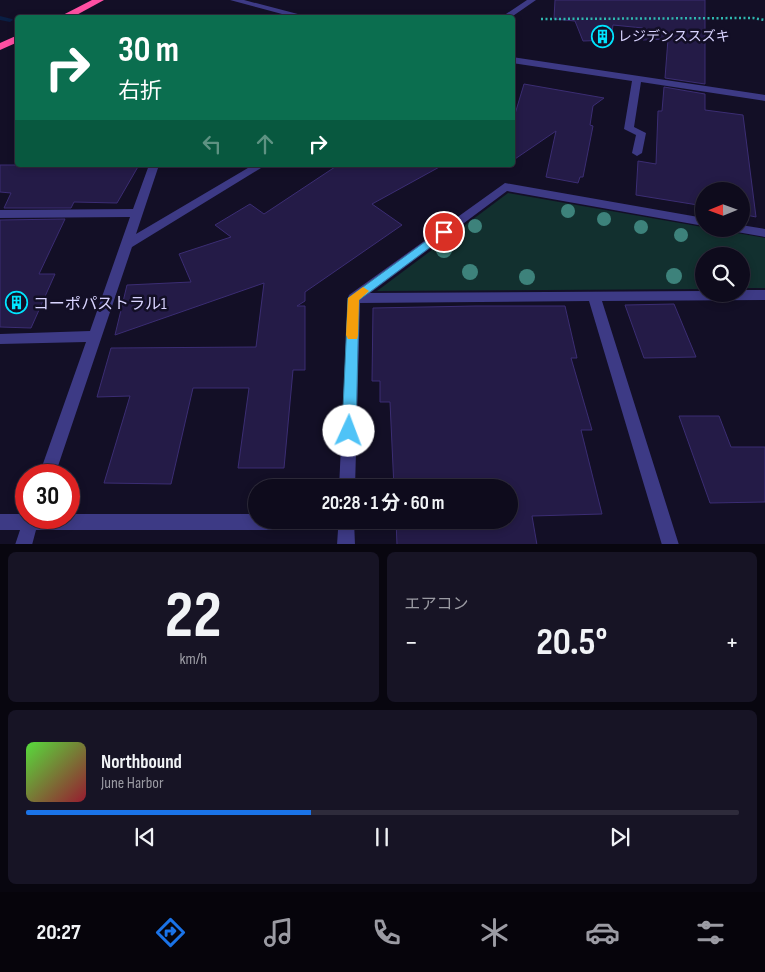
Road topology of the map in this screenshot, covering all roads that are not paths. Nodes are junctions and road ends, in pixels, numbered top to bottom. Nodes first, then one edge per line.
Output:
1 (99, 0) edge
2 (234, 0) edge
3 (532, 0) edge
4 (68, 15) edge
5 (296, 15) edge
6 (509, 15) edge
7 (15, 39) edge
8 (0, 46) edge
9 (515, 60) edge
10 (637, 79) junction
11 (765, 98) edge
12 (638, 153) dead end
13 (153, 167) edge
14 (258, 167) edge
15 (137, 213) junction
16 (0, 214) edge
17 (695, 220) edge
18 (750, 230) edge
19 (765, 233) edge
20 (126, 245) junction
21 (765, 295) edge
22 (594, 296) junction
23 (354, 298) junction
24 (95, 336) junction
25 (0, 339) edge
26 (51, 464) edge
27 (347, 479) edge
28 (80, 520) edge
29 (15, 521) edge
30 (248, 521) edge
31 (0, 522) edge
32 (29, 529) edge
33 (346, 529) edge
34 (23, 544) edge
35 (346, 544) edge
36 (671, 544) edge

1 - 4 highway
2 - 5 street
3 - 6 street
7 - 8 highway
9 - 10 street
10 - 11 street
10 - 12 street
13 - 15 street
14 - 20 street
15 - 16 street
15 - 20 street
17 - 23 street
18 - 19 street
20 - 24 street
21 - 22 street
22 - 23 street
22 - 36 street
23 - 27 street
24 - 25 street
24 - 26 street
28 - 30 street
29 - 31 street
32 - 34 street
33 - 35 street

